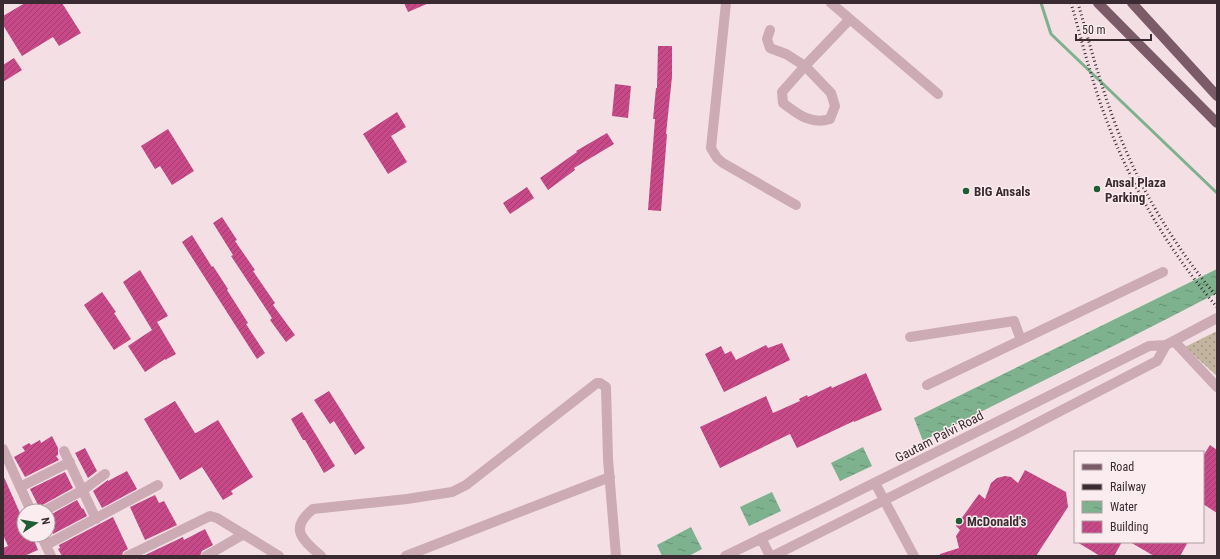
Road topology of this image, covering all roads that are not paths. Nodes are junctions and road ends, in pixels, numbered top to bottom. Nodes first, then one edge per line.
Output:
1 (726, 3) edge
2 (831, 3) edge
3 (1098, 3) edge
4 (1132, 3) edge
5 (1142, 3) edge
6 (1147, 18) junction
7 (850, 19) junction
8 (770, 30) dead end
9 (805, 66) junction
10 (938, 94) dead end
11 (1217, 96) edge
12 (1217, 123) edge
13 (796, 206) dead end
14 (1163, 272) dead end
15 (1217, 318) edge
16 (910, 337) dead end
17 (1021, 340) junction
18 (1170, 343) junction
19 (927, 385) dead end
20 (1217, 387) edge
21 (3, 449) edge
22 (64, 451) dead end
23 (70, 462) junction
24 (104, 474) dead end
25 (610, 477) junction
26 (875, 483) junction
27 (158, 485) dead end
28 (20, 487) junction
29 (83, 490) junction
30 (884, 500) junction
31 (27, 503) edge
32 (56, 505) edge
33 (96, 519) junction
34 (244, 534) junction
35 (761, 538) junction
36 (46, 545) joint
37 (613, 555) edge
38 (52, 556) edge
39 (128, 556) edge
40 (206, 556) edge
41 (278, 556) edge
42 (321, 556) edge
43 (406, 556) edge
44 (725, 556) edge
45 (772, 556) edge
46 (914, 556) edge

1 - 13 street
2 - 7 street
3 - 12 main road
4 - 6 main road
5 - 6 main road
6 - 11 main road
7 - 9 street
7 - 10 street
8 - 9 street
9 - 9 street
14 - 17 street
15 - 18 street, Gautam Palvi Road
16 - 17 street
17 - 19 street
18 - 20 street
18 - 26 street, Gautam Palvi Road
18 - 30 street, Gautam Palvi Road
21 - 28 street
22 - 23 street
23 - 28 street
23 - 29 street
24 - 29 street
25 - 37 street
25 - 42 street
25 - 43 street
26 - 30 street
26 - 35 street, Gautam Palvi Road
27 - 33 street
28 - 31 street
29 - 32 street
29 - 33 street
30 - 45 street, Gautam Palvi Road
30 - 46 street
33 - 36 street
34 - 39 street
34 - 40 street
34 - 41 street
35 - 44 street, Gautam Palvi Road
35 - 45 street
36 - 38 street

